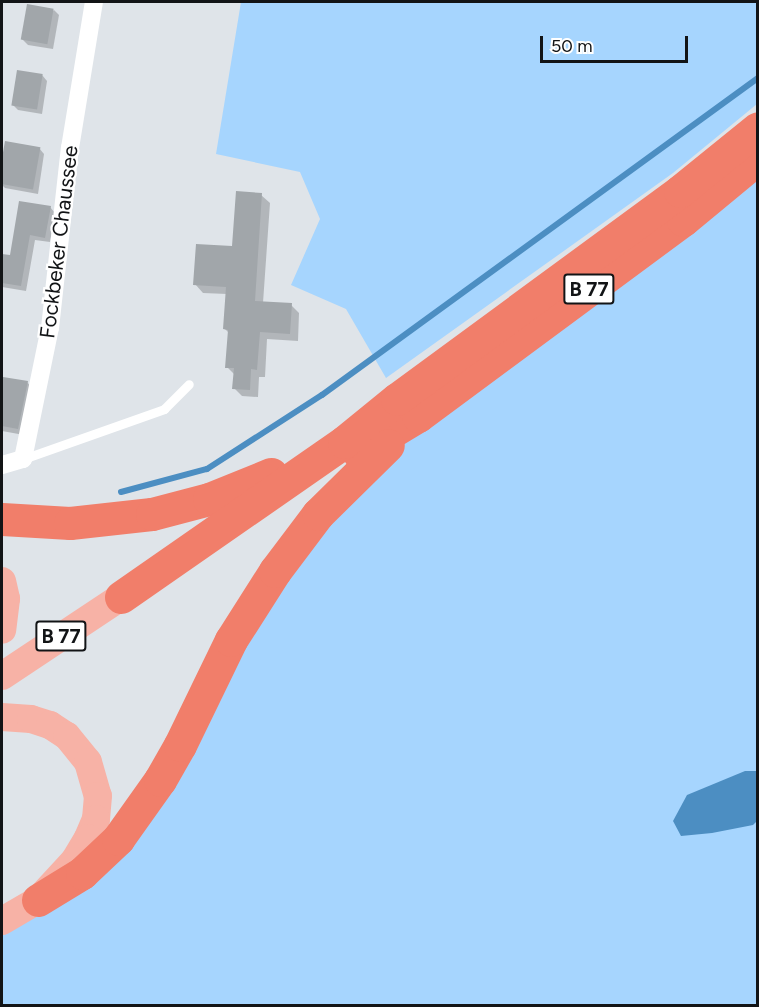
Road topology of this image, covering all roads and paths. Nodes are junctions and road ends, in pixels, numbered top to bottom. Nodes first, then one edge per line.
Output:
1 (94, 2) edge
2 (758, 128) edge
3 (758, 158) edge
4 (189, 384) dead end
5 (407, 408) junction
6 (23, 459) junction
7 (2, 465) edge
8 (2, 519) edge
9 (2, 581) edge
10 (121, 597) joint
11 (2, 630) edge
12 (2, 676) edge
13 (2, 717) edge
14 (38, 900) junction
15 (2, 921) edge

1 - 6 street, Fockbeker Chaussee
2 - 5 highway, B 77
3 - 5 highway, B 77
4 - 6 lane
5 - 8 highway
5 - 10 highway, B 77
5 - 14 highway
6 - 7 street
9 - 11 main road
10 - 12 main road, B 77
13 - 14 main road
14 - 15 main road

